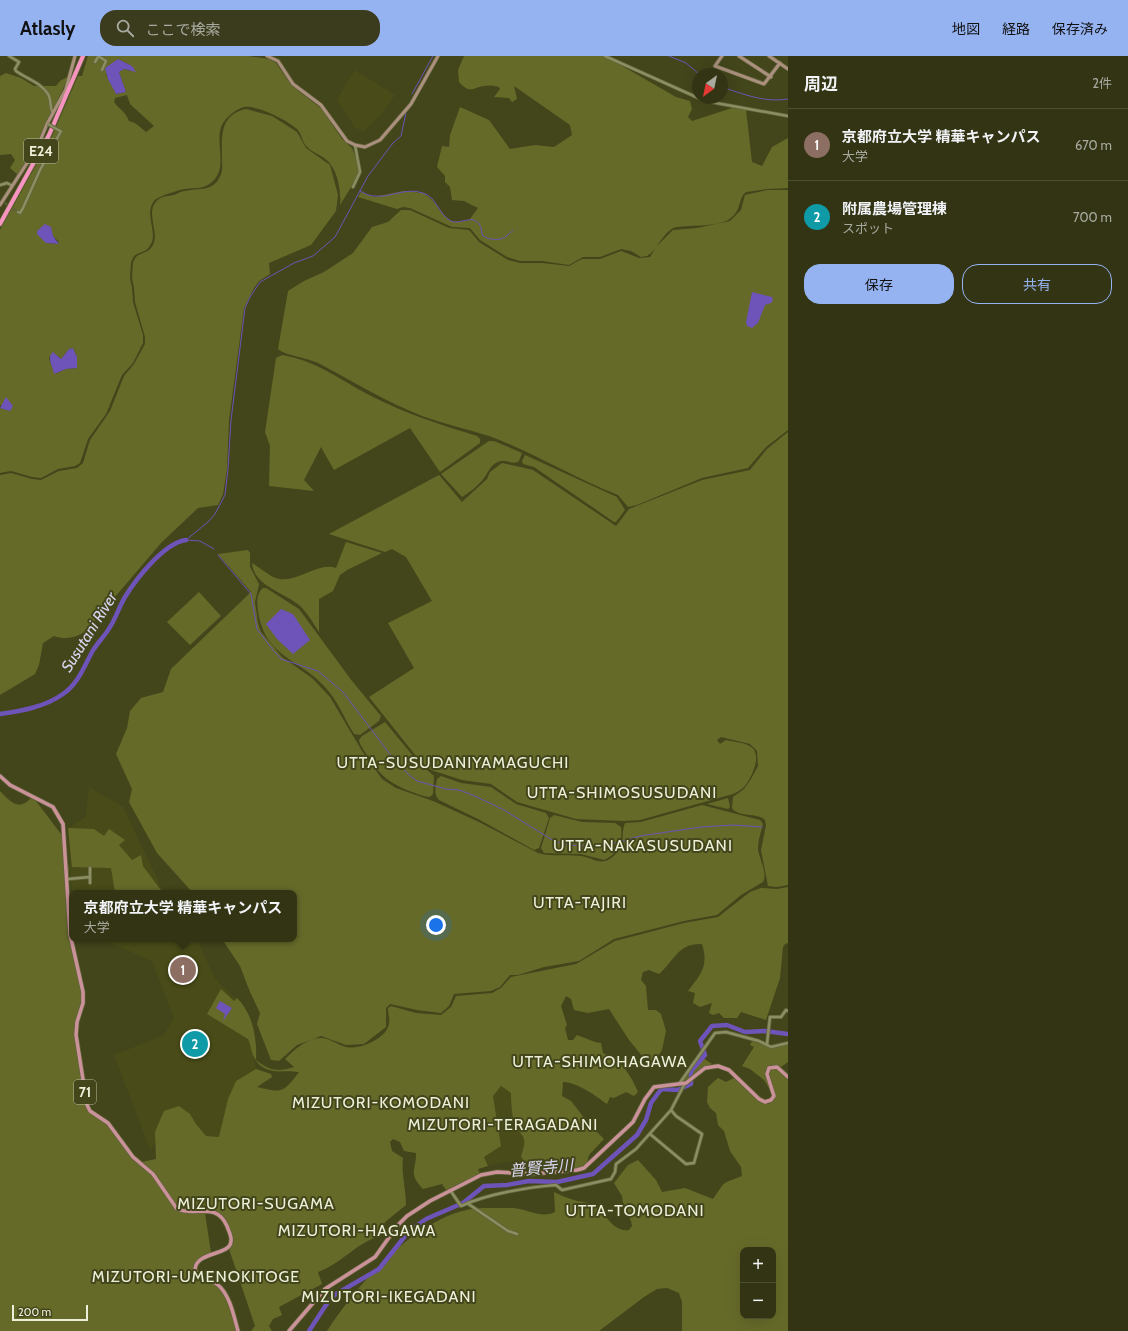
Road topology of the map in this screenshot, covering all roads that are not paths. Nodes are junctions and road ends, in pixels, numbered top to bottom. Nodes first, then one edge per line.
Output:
1 (9, 56) edge
2 (75, 56) edge
3 (83, 56) edge
4 (98, 56) edge
5 (267, 56) edge
6 (438, 56) edge
7 (605, 56) edge
8 (722, 56) edge
9 (739, 56) edge
10 (768, 56) edge
11 (95, 62) dead end
12 (780, 63) junction
13 (788, 68) edge
14 (102, 70) dead end
15 (76, 75) junction
16 (771, 77) junction
17 (53, 112) junction
18 (788, 116) edge
19 (47, 124) junction
20 (354, 146) junction
21 (0, 185) edge
22 (11, 185) junction
23 (353, 187) dead end
24 (2, 202) edge
25 (18, 212) dead end
26 (0, 221) edge
27 (0, 224) edge
28 (0, 776) edge
29 (90, 868) dead end
30 (90, 877) junction
31 (68, 879) junction
32 (90, 883) dead end
33 (69, 906) edge
34 (72, 942) edge
35 (788, 1010) edge
36 (788, 1043) edge
37 (767, 1044) junction
38 (788, 1077) edge
39 (681, 1084) junction
40 (671, 1110) junction
41 (650, 1134) junction
42 (450, 1190) junction
43 (467, 1203) junction
44 (517, 1234) dead end
45 (238, 1331) edge
46 (289, 1331) edge

1 - 17 street
2 - 17 street
3 - 15 highway, E24
4 - 11 street
4 - 14 street
5 - 20 street
6 - 20 street
7 - 18 street
8 - 16 street
9 - 16 street
10 - 12 street
12 - 13 street
12 - 16 street
15 - 26 highway, E24
15 - 27 highway, E24
17 - 19 street
19 - 22 street
19 - 25 street, bridge
20 - 23 street
21 - 22 street
22 - 24 street
28 - 31 main road, 71
29 - 30 street
30 - 31 street
30 - 32 street
31 - 33 main road, 71
34 - 45 main road, 71
35 - 37 street
36 - 37 street
37 - 39 street
38 - 39 main road
39 - 40 street
39 - 42 main road
40 - 41 street
40 - 41 street
41 - 43 street
42 - 43 street
42 - 46 main road
43 - 44 street

